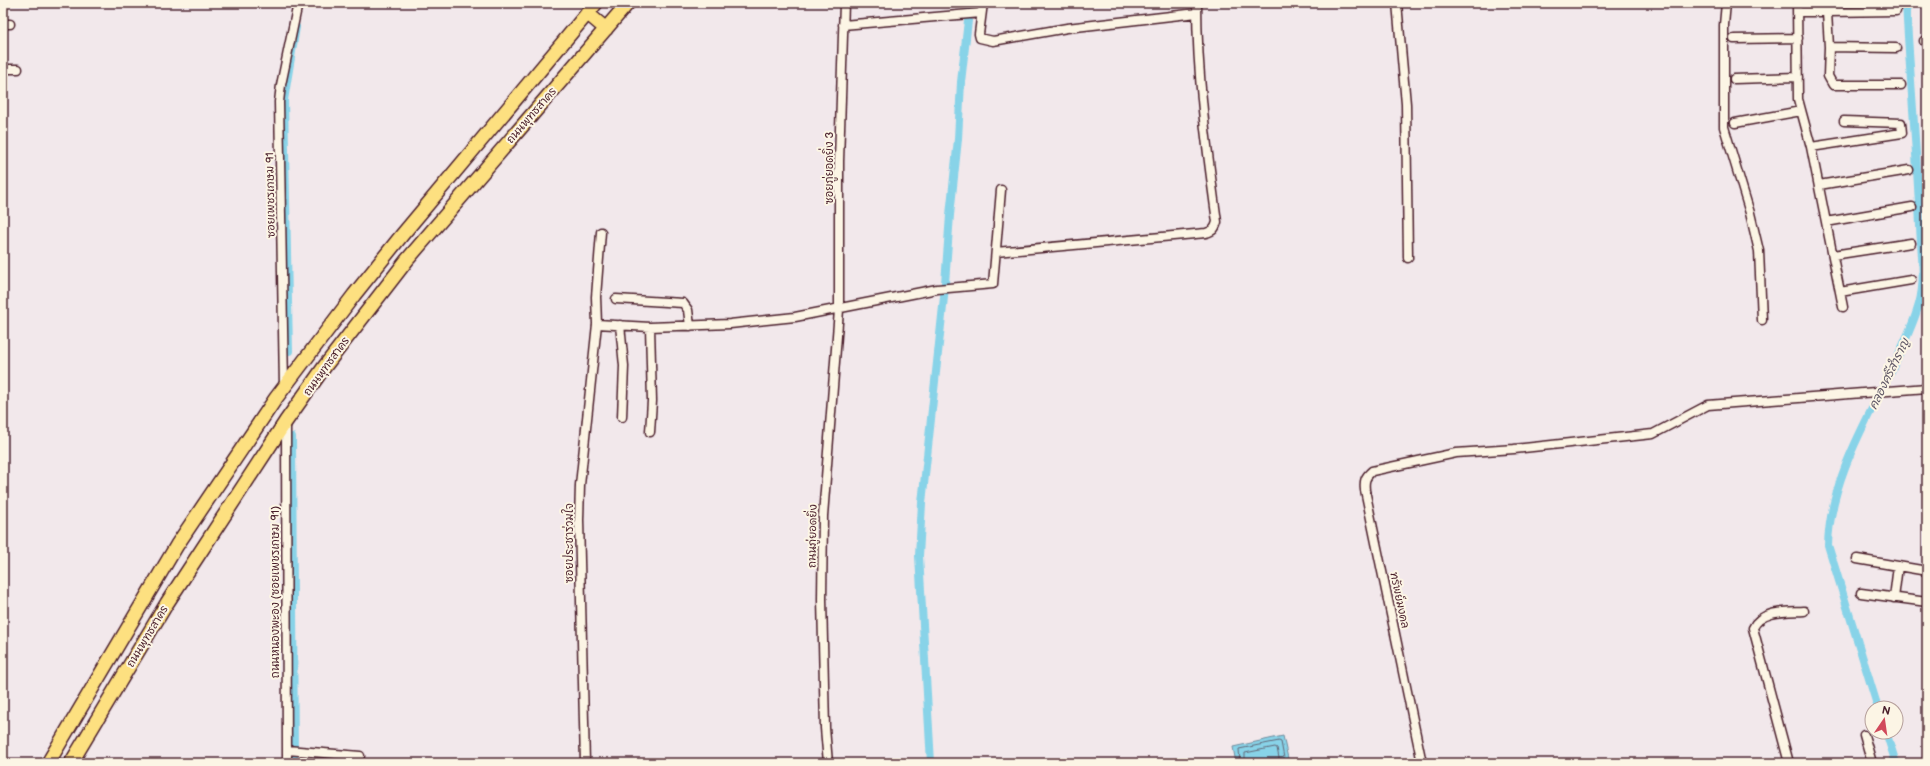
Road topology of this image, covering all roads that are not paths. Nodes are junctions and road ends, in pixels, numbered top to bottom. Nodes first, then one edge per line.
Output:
1 (298, 3) edge
2 (628, 3) edge
3 (844, 3) edge
4 (983, 3) edge
5 (1197, 3) edge
6 (1397, 3) edge
7 (1726, 3) edge
8 (1797, 3) edge
9 (591, 8) edge
10 (1896, 11) dead end
11 (1797, 12) junction
12 (1827, 12) junction
13 (981, 13) junction
14 (1197, 13) junction
15 (843, 26) junction
16 (606, 29) junction
17 (1798, 38) junction
18 (1734, 39) dead end
19 (1829, 47) junction
20 (1896, 48) dead end
21 (3, 69) edge
22 (18, 69) dead end
23 (1798, 77) junction
24 (1734, 79) dead end
25 (1901, 85) dead end
26 (1801, 111) junction
27 (1844, 121) dead end
28 (1735, 123) dead end
29 (1811, 147) junction
30 (1910, 170) dead end
31 (1818, 185) junction
32 (1001, 190) dead end
33 (1912, 207) dead end
34 (1826, 222) junction
35 (601, 232) dead end
36 (1911, 243) dead end
37 (996, 252) junction
38 (1832, 255) junction
39 (1408, 258) dead end
40 (1911, 280) dead end
41 (1840, 292) junction
42 (616, 299) dead end
43 (1843, 307) dead end
44 (839, 310) junction
45 (1762, 320) dead end
46 (597, 324) junction
47 (620, 325) junction
48 (690, 326) junction
49 (650, 327) junction
50 (284, 388) junction
51 (1927, 388) edge
52 (622, 417) dead end
53 (286, 421) junction
54 (650, 432) dead end
55 (1857, 559) dead end
56 (1898, 566) junction
57 (1927, 571) edge
58 (1861, 593) dead end
59 (1894, 598) junction
60 (1927, 602) edge
61 (1804, 611) dead end
62 (1865, 740) edge
63 (286, 750) junction
64 (360, 756) dead end
65 (48, 763) edge
66 (71, 763) edge
67 (287, 763) edge
68 (585, 763) edge
69 (828, 763) edge
70 (1422, 763) edge
71 (1789, 763) edge
72 (1872, 763) edge

1 - 50 street, ซอยเพชรเกษม 91
2 - 16 main road, ถนนพุทธสาคร
3 - 15 street, ซอยภู่ยอดยิ่ง 3
4 - 13 street
5 - 14 street
6 - 39 street
7 - 45 street
8 - 11 street
9 - 16 main road
9 - 50 main road, ถนนพุทธสาคร
10 - 12 street
11 - 12 street
11 - 17 street
12 - 19 street
13 - 14 street
13 - 15 street
14 - 37 street
15 - 44 street, ซอยภู่ยอดยิ่ง 3
16 - 53 main road, ถนนพุทธสาคร
17 - 18 street
17 - 23 street
19 - 20 street
19 - 25 street
21 - 22 street
23 - 24 street
23 - 26 street
26 - 28 street
26 - 29 street
27 - 29 street
29 - 31 street
30 - 31 street
31 - 34 street
32 - 37 street
33 - 34 street
34 - 38 street
35 - 46 street, ซอยประชาร่วมใจ
36 - 38 street
37 - 44 street
38 - 41 street
40 - 41 street
41 - 43 street
42 - 48 street
44 - 48 street
44 - 69 street, ถนนภู่ยอดยิ่ง
46 - 47 street
46 - 68 street, ซอยประชาร่วมใจ
47 - 49 street
47 - 52 street
48 - 49 street
49 - 54 street
50 - 65 main road, ถนนพุทธสาคร
51 - 70 street, ทรัพย์มงคล
53 - 63 street, ถนนหนองพะอง (ซอยเพชรเกษม 91)
53 - 66 main road, ถนนพุทธสาคร
55 - 56 street
56 - 57 street
56 - 59 street
58 - 59 street
59 - 60 street
61 - 71 street
62 - 72 street
63 - 64 street
63 - 67 street, ถนนหนองพะอง (ซอยเพชรเกษม 91)

